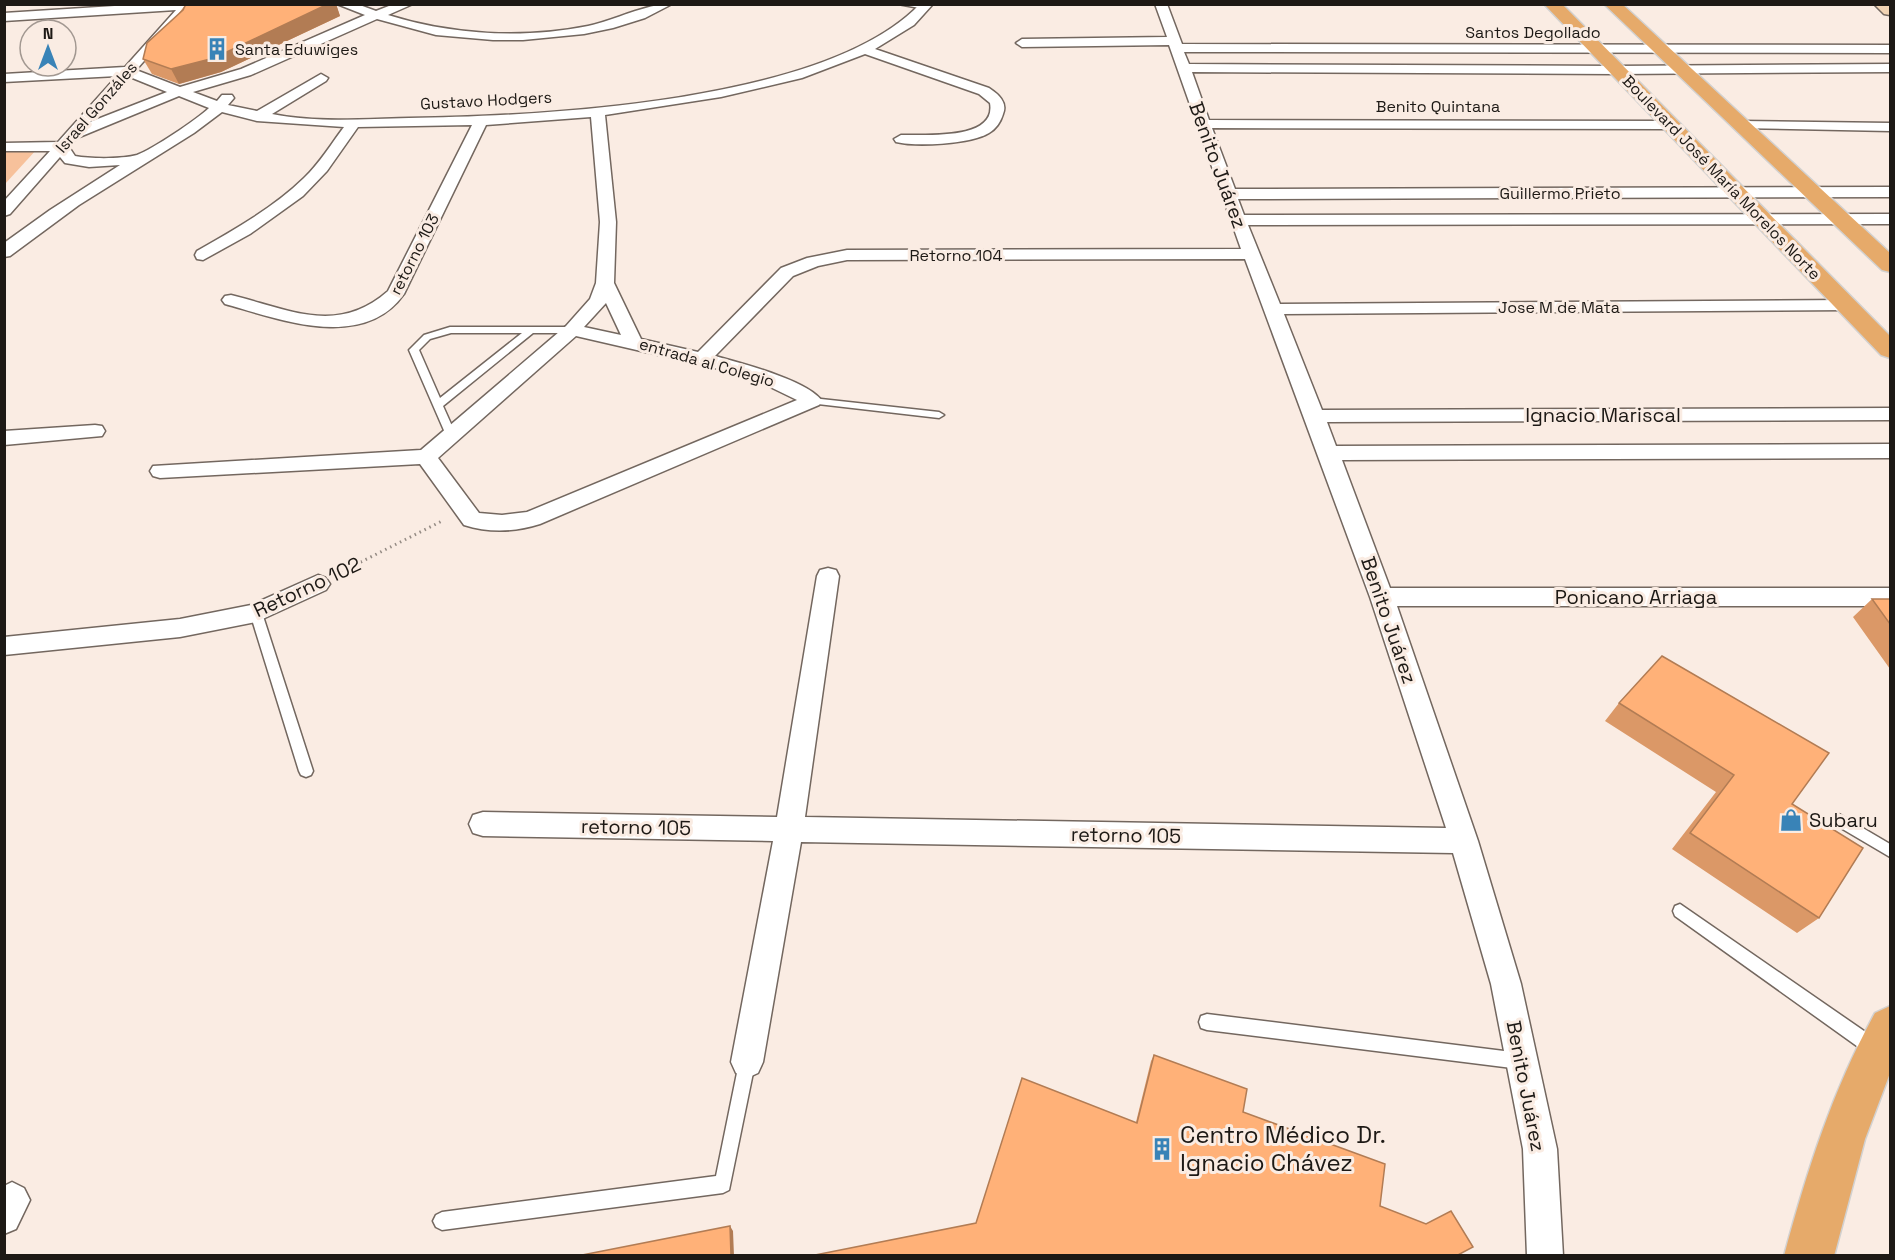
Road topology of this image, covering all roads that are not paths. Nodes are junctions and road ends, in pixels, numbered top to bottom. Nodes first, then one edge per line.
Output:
1 (343, 4) edge
2 (407, 4) edge
3 (666, 4) edge
4 (902, 4) edge
5 (1161, 4) edge
6 (1552, 4) edge
7 (1612, 4) edge
8 (1882, 4) edge
9 (191, 5) edge
10 (926, 6) edge
11 (1890, 10) edge
12 (378, 14) junction
13 (4, 17) edge
14 (1023, 43) dead end
15 (1175, 45) junction
16 (1596, 49) junction
17 (1660, 49) junction
18 (1890, 49) edge
19 (865, 50) junction
20 (1183, 68) junction
21 (1890, 68) edge
22 (1617, 70) junction
23 (1683, 70) junction
24 (127, 71) junction
25 (246, 72) junction
26 (4, 78) edge
27 (321, 78) dead end
28 (178, 92) junction
29 (219, 107) junction
30 (598, 112) junction
31 (257, 117) junction
32 (282, 120) junction
33 (481, 121) junction
34 (354, 123) junction
35 (1204, 124) junction
36 (1672, 125) junction
37 (1742, 125) junction
38 (1890, 127) edge
39 (72, 135) junction
40 (901, 139) dead end
41 (4, 147) edge
42 (62, 147) junction
43 (142, 158) junction
44 (1736, 192) junction
45 (1811, 192) junction
46 (1890, 192) edge
47 (1229, 194) junction
48 (4, 211) edge
49 (1841, 219) junction
50 (1890, 219) edge
51 (1238, 220) junction
52 (1764, 220) junction
53 (4, 252) edge
54 (1251, 254) junction
55 (203, 255) dead end
56 (1890, 265) edge
57 (604, 283) junction
58 (231, 300) dead end
59 (1847, 305) junction
60 (1271, 309) junction
61 (531, 330) junction
62 (572, 330) junction
63 (634, 343) junction
64 (1890, 350) edge
65 (701, 360) junction
66 (812, 401) junction
67 (438, 405) junction
68 (1890, 414) edge
69 (939, 415) dead end
70 (1314, 416) junction
71 (95, 430) dead end
72 (451, 435) junction
73 (4, 438) edge
74 (1890, 451) edge
75 (1329, 453) junction
76 (426, 457) junction
77 (160, 471) dead end
78 (828, 576) dead end
79 (318, 584) road end
80 (1382, 597) junction
81 (1890, 597) edge
82 (256, 613) junction
83 (4, 646) edge
84 (306, 771) dead end
85 (1839, 819) dead end
86 (483, 824) dead end
87 (789, 829) junction
88 (1464, 841) junction
89 (1890, 851) edge
90 (1680, 910) dead end
91 (1207, 1022) dead end
92 (1884, 1040) edge
93 (1522, 1061) junction
94 (747, 1062) joint
95 (442, 1221) dead end
96 (1545, 1256) edge
97 (1809, 1256) edge

1 - 12 street
2 - 12 street
3 - 12 street
4 - 10 lane
5 - 15 street, Benito Juárez
6 - 16 main road, Boulevard José María Morelos Norte
7 - 17 main road
8 - 11 street
9 - 13 street
9 - 24 street, Israel Gonzáles
10 - 19 street, Gustavo Hodgers
12 - 25 street
14 - 15 street, Santos Degollado
15 - 16 street, Santos Degollado
15 - 20 street, Benito Juárez
16 - 17 street, Santos Degollado
16 - 22 main road, Boulevard José María Morelos Norte
17 - 18 street, Santos Degollado
17 - 23 main road
19 - 30 street, Gustavo Hodgers
19 - 40 street
20 - 22 street, Santos Degollado
20 - 35 street, Benito Juárez
21 - 23 street, Santos Degollado
22 - 23 street, Santos Degollado
22 - 36 main road, Boulevard José María Morelos Norte
23 - 37 main road
24 - 26 street
24 - 28 street, Gustavo Hodgers
24 - 39 street, Israel Gonzáles
25 - 28 street
25 - 29 street
27 - 31 street
28 - 29 street, Gustavo Hodgers
28 - 39 street
29 - 31 street, Gustavo Hodgers
29 - 43 street
30 - 33 street, Gustavo Hodgers
30 - 57 street
31 - 32 street, Gustavo Hodgers
32 - 34 street, Gustavo Hodgers
32 - 43 street
33 - 34 street, Gustavo Hodgers
33 - 58 street, retorno 103
34 - 55 street
35 - 36 street, Benito Quintana
35 - 47 street, Benito Juárez
36 - 44 main road, Boulevard José María Morelos Norte
37 - 38 street
37 - 45 main road
39 - 42 street, Israel Gonzáles
41 - 42 street
42 - 43 street
42 - 48 street, Israel Gonzáles
43 - 53 street
44 - 45 street, Guillermo Prieto
44 - 47 street, Guillermo Prieto
44 - 52 main road, Boulevard José María Morelos Norte
45 - 46 street, Guillermo Prieto
45 - 49 main road
47 - 51 street, Benito Juárez
49 - 50 street, Guillermo Prieto
49 - 52 street, Guillermo Prieto
49 - 56 main road
51 - 52 street, Guillermo Prieto
51 - 54 street, Benito Juárez
52 - 59 main road, Boulevard José María Morelos Norte
54 - 60 street, Benito Juárez
54 - 65 street, Retorno 104
57 - 62 street
57 - 63 street, entrada al Colegio
59 - 60 street, Jose M de Mata
59 - 64 main road, Boulevard José María Morelos Norte
60 - 70 street, Benito Juárez
61 - 62 lane
61 - 67 lane
61 - 67 lane
62 - 63 street
62 - 72 street
63 - 65 street, entrada al Colegio
65 - 66 street, entrada al Colegio
66 - 69 lane
66 - 76 street, entrada al Colegio
67 - 72 lane
68 - 70 street, Ignacio Mariscal
70 - 75 street, Benito Juárez
71 - 73 street
72 - 76 street
74 - 75 street, Ignacio Mariscal
75 - 80 street, Benito Juárez
76 - 77 street
78 - 87 street
79 - 82 street, Retorno 102
80 - 81 street, Ponicano Arriaga
80 - 88 street, Benito Juárez
82 - 83 street, Retorno 102
82 - 84 lane
85 - 89 lane
86 - 87 street, retorno 105
87 - 88 street, retorno 105
87 - 94 street
88 - 93 street, Benito Juárez
90 - 92 lane
91 - 93 lane
92 - 97 main road
93 - 96 street, Benito Juárez
94 - 95 lane

